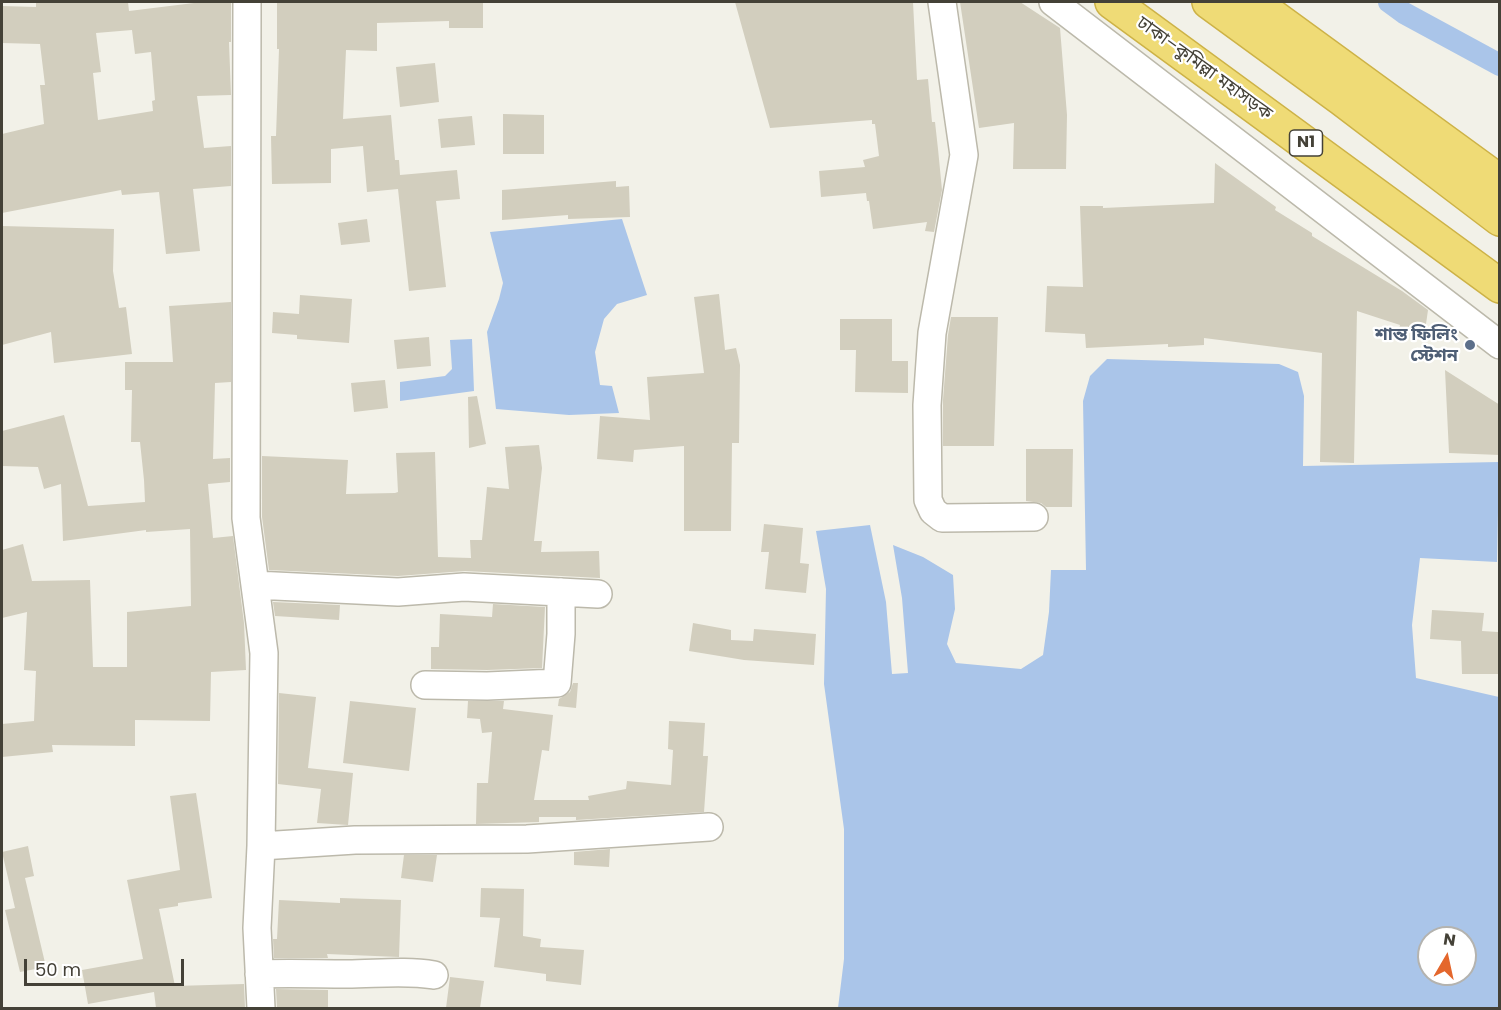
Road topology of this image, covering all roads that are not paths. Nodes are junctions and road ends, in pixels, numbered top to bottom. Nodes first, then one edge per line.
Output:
1 (247, 2) edge
2 (942, 2) edge
3 (1053, 2) edge
4 (1112, 2) edge
5 (1209, 2) edge
6 (1253, 2) edge
7 (1500, 182) edge
8 (1500, 219) edge
9 (1500, 286) edge
10 (1500, 345) edge
11 (1034, 518) dead end
12 (255, 585) junction
13 (561, 592) junction
14 (597, 594) dead end
15 (425, 685) dead end
16 (709, 827) dead end
17 (261, 846) junction
18 (259, 974) junction
19 (434, 975) dead end
20 (261, 1008) edge

1 - 12 street
2 - 11 street
3 - 10 street
4 - 9 highway, ঢাকা–কুমিল্লা মহাসড়ক / N1
5 - 8 highway
6 - 7 highway
12 - 13 street
12 - 17 street
13 - 14 street
13 - 15 street
16 - 17 street
17 - 18 street
18 - 19 street
18 - 20 street

